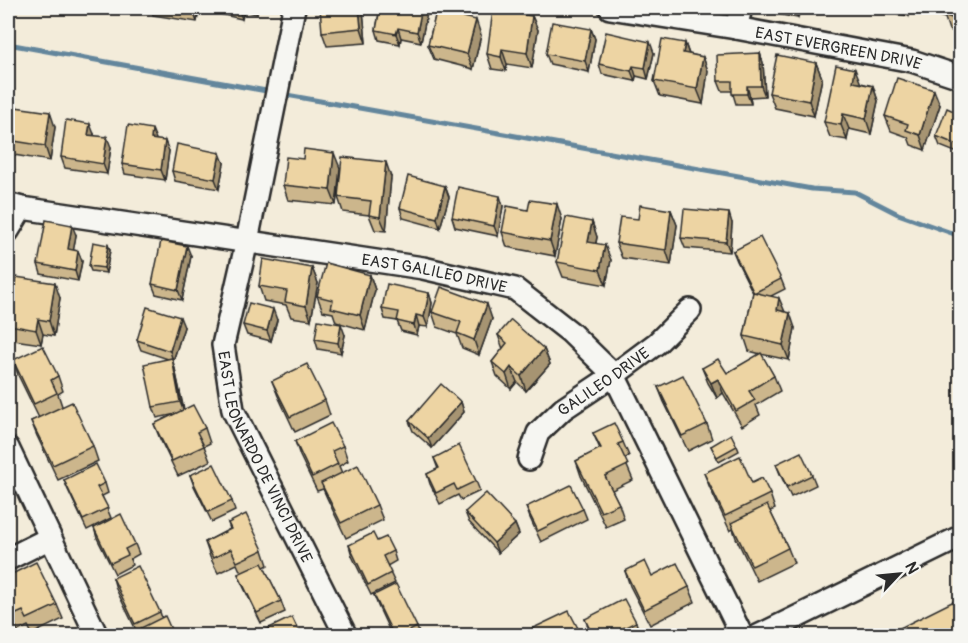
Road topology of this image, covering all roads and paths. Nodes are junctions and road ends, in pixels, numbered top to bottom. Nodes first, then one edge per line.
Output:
1 (294, 8) edge
2 (610, 8) edge
3 (738, 18) edge
4 (960, 77) edge
5 (15, 206) edge
6 (8, 231) edge
7 (247, 241) junction
8 (690, 310) dead end
9 (614, 375) junction
10 (8, 448) edge
11 (529, 459) dead end
12 (960, 537) edge
13 (50, 538) junction
14 (8, 559) edge
15 (98, 636) edge
16 (346, 636) edge
17 (742, 636) edge
18 (758, 636) edge

1 - 7 street, EAST LEONARDO DE VINCI DRIVE
2 - 3 street, EAST EVERGREEN DRIVE
3 - 4 street, EAST EVERGREEN DRIVE
5 - 6 street
5 - 7 street, EAST GALILEO DRIVE
7 - 9 street, EAST GALILEO DRIVE
7 - 16 street, EAST LEONARDO DE VINCI DRIVE
8 - 9 street, GALILEO DRIVE
9 - 11 street, GALILEO DRIVE
9 - 17 street, EAST GALILEO DRIVE
10 - 13 street
12 - 18 street
13 - 14 street
13 - 15 street

